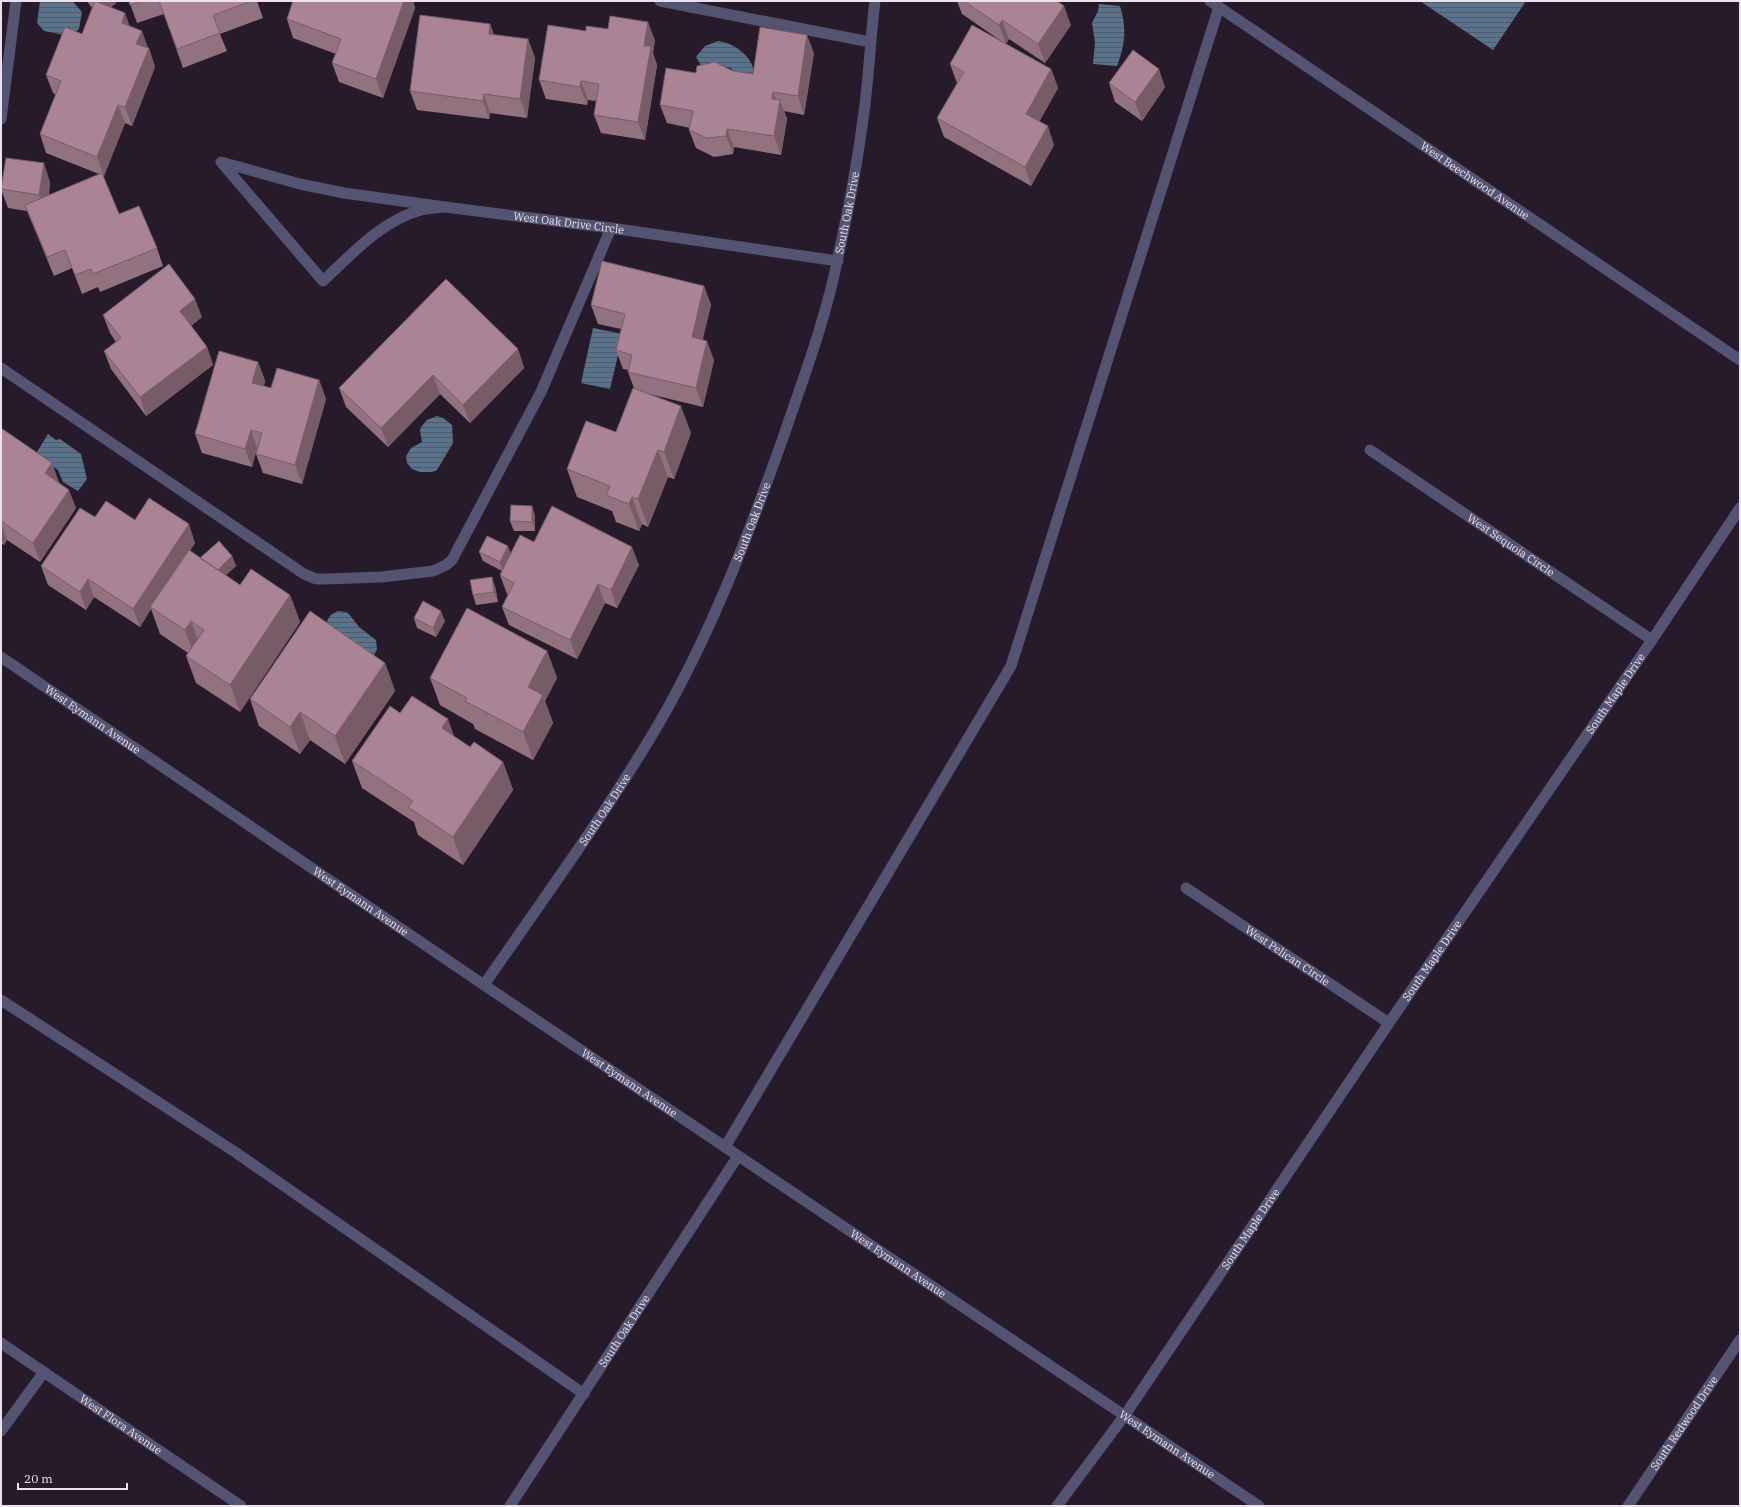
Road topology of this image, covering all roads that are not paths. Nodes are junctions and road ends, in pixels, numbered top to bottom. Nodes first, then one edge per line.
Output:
1 (16, 1) edge
2 (660, 1) edge
3 (876, 1) edge
4 (1215, 4) edge
5 (870, 42) junction
6 (1, 119) edge
7 (445, 207) junction
8 (611, 228) junction
9 (838, 261) junction
10 (1740, 360) edge
11 (1, 368) edge
12 (1370, 450) dead end
13 (1740, 508) edge
14 (1652, 640) junction
15 (1, 657) edge
16 (1186, 888) dead end
17 (484, 985) junction
18 (1, 1000) edge
19 (1389, 1023) junction
20 (725, 1147) junction
21 (738, 1156) junction
22 (1740, 1340) edge
23 (1, 1343) edge
24 (44, 1372) junction
25 (584, 1394) junction
26 (1125, 1415) junction
27 (1, 1431) edge
28 (241, 1506) edge
29 (510, 1506) edge
30 (1057, 1506) edge
31 (1259, 1506) edge
32 (1628, 1506) edge

1 - 6 street
2 - 5 street
3 - 5 street, South Oak Drive
4 - 10 street, West Beechwood Avenue
4 - 20 street
5 - 9 street, South Oak Drive
7 - 7 street, West Oak Drive Circle
7 - 8 street, West Oak Drive Circle
8 - 9 street, West Oak Drive Circle
8 - 11 street
9 - 17 street, South Oak Drive
12 - 14 street, West Sequoia Circle
13 - 14 street, South Maple Drive
14 - 19 street, South Maple Drive
15 - 17 street, West Eymann Avenue
16 - 19 street, West Pelican Circle
17 - 20 street, West Eymann Avenue
18 - 25 street
19 - 26 street, South Maple Drive
20 - 21 street, West Eymann Avenue
21 - 25 street, South Oak Drive
21 - 26 street, West Eymann Avenue
22 - 32 street, South Redwood Drive
23 - 24 street, West Flora Avenue
24 - 27 street
24 - 28 street, West Flora Avenue
25 - 29 street, South Oak Drive
26 - 30 street, South Maple Drive
26 - 31 street, West Eymann Avenue

